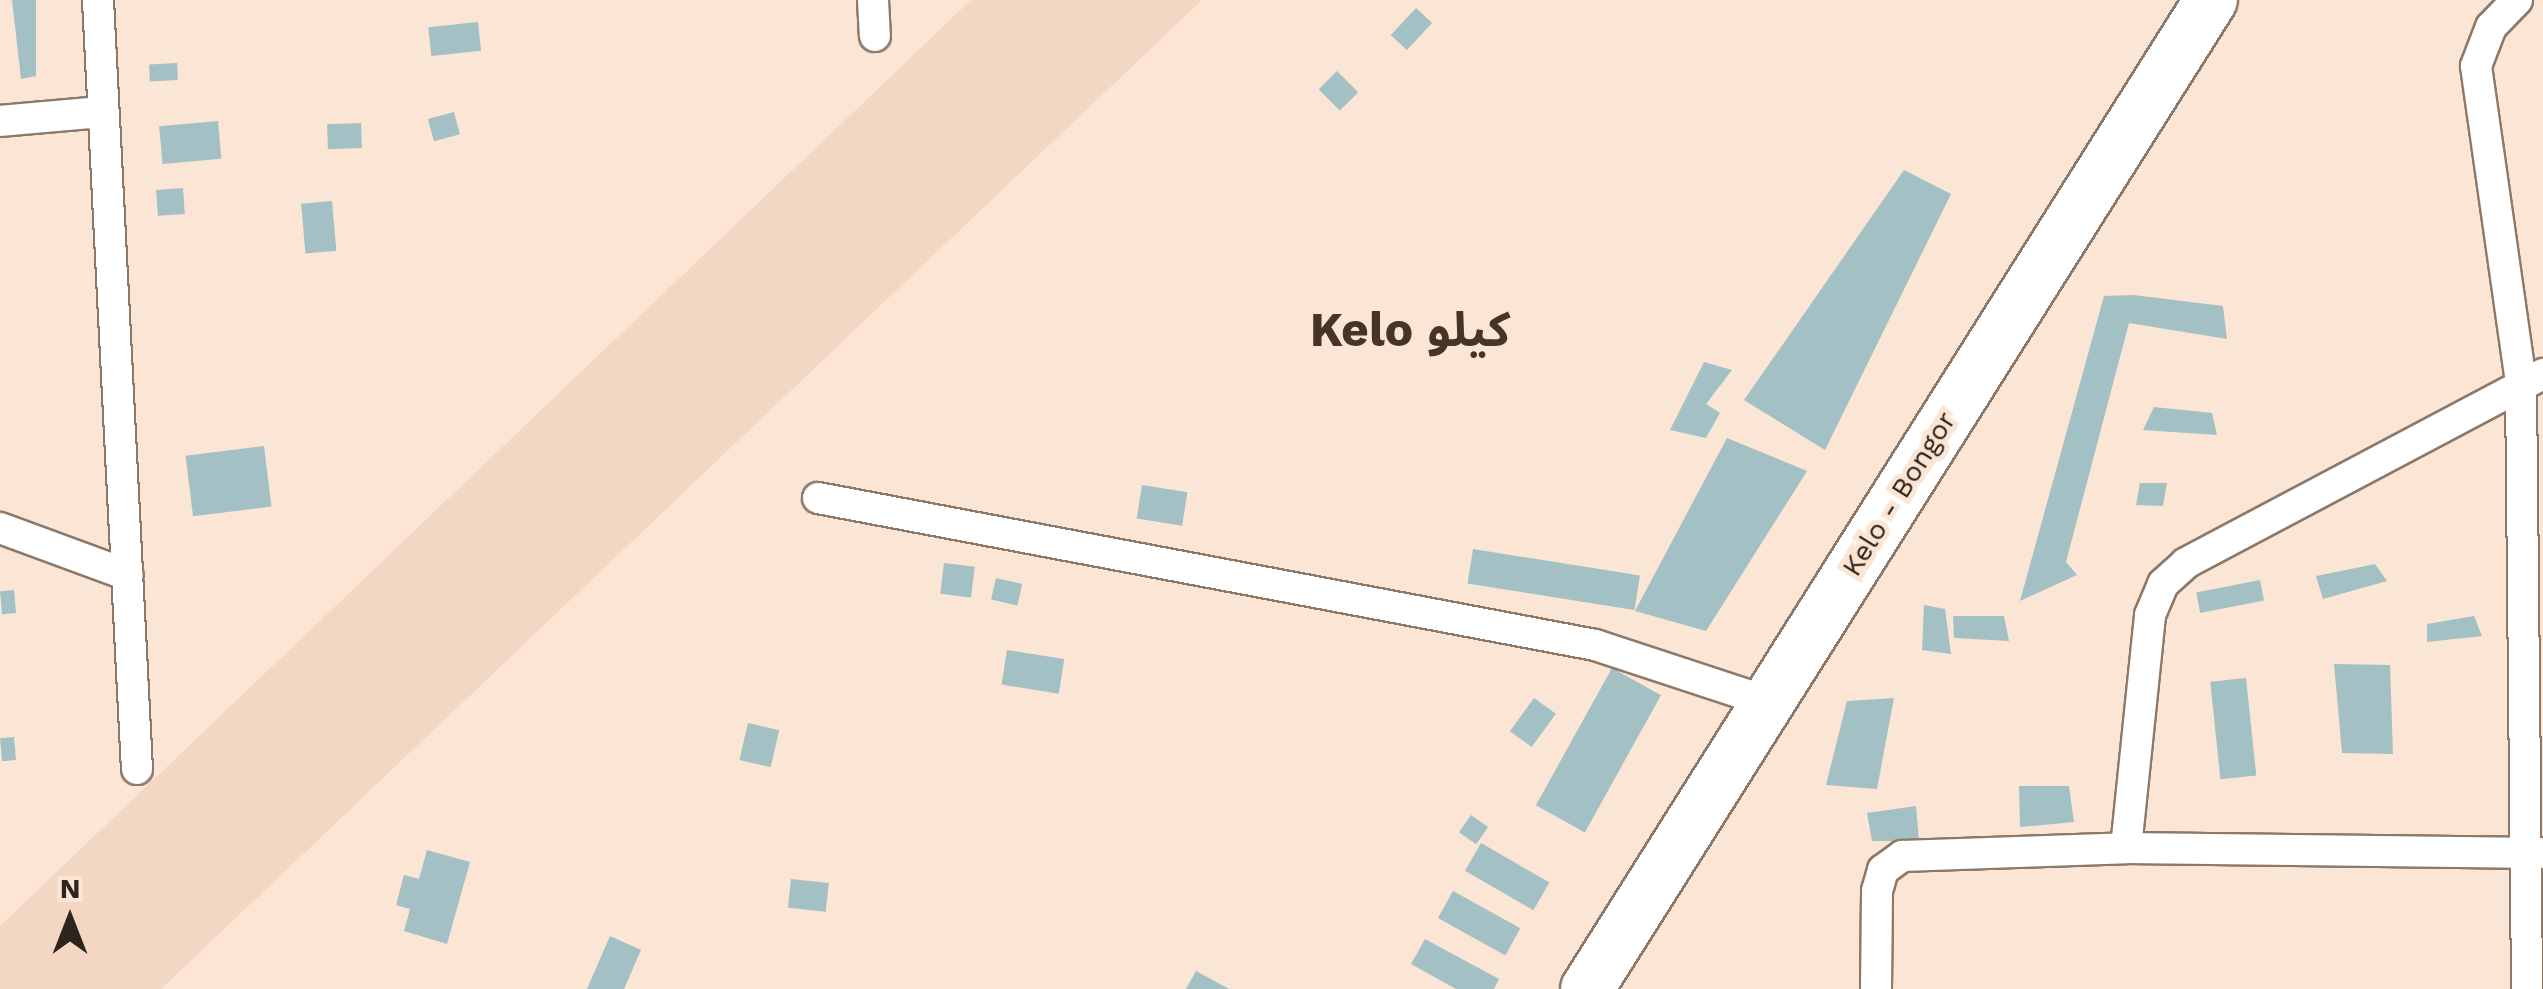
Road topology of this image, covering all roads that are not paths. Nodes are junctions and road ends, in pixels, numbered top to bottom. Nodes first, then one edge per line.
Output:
1 (98, 0) edge
2 (873, 0) edge
3 (2211, 0) edge
4 (2517, 0) edge
5 (875, 36) dead end
6 (101, 112) junction
7 (0, 121) edge
8 (2532, 379) edge
9 (818, 498) dead end
10 (0, 528) edge
11 (128, 575) junction
12 (1768, 702) junction
13 (138, 769) dead end
14 (2126, 848) junction
15 (2533, 854) edge
16 (1587, 989) edge
17 (1876, 989) edge
18 (2527, 989) edge

1 - 6 street
2 - 5 street
3 - 12 highway, Kelo - Bongor
4 - 8 street
6 - 7 street
6 - 11 street
8 - 14 street
8 - 15 street
9 - 12 street
10 - 11 street
11 - 13 street
12 - 16 highway, Kelo - Bongor
14 - 15 street
14 - 17 street
15 - 18 street

